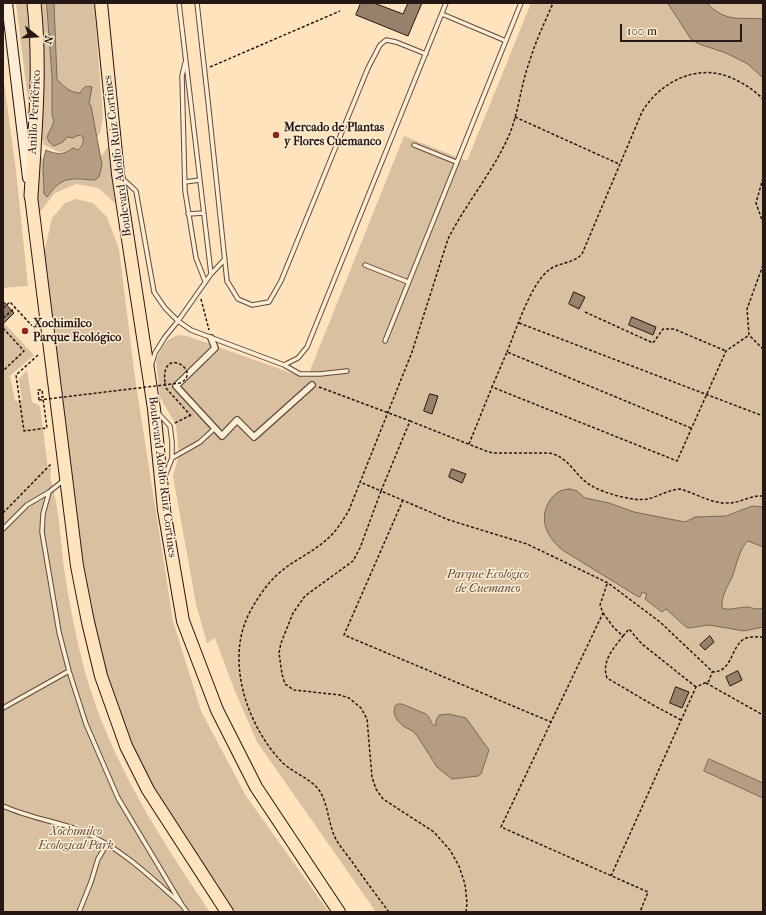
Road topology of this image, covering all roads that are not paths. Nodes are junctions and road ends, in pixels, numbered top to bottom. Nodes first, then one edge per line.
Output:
1 (7, 3) edge
2 (34, 3) edge
3 (101, 3) edge
4 (179, 3) edge
5 (197, 3) edge
6 (446, 3) edge
7 (521, 3) edge
8 (442, 14) junction
9 (506, 41) junction
10 (426, 54) junction
11 (185, 60) junction
12 (414, 145) dead end
13 (456, 162) junction
14 (118, 174) junction
15 (200, 180) junction
16 (185, 182) junction
17 (31, 196) junction
18 (204, 213) junction
19 (188, 214) junction
20 (226, 259) junction
21 (365, 265) dead end
22 (211, 274) junction
23 (205, 281) junction
24 (408, 282) junction
25 (178, 321) junction
26 (211, 338) junction
27 (385, 341) dead end
28 (284, 366) junction
29 (346, 371) dead end
30 (148, 375) junction
31 (312, 385) road end
32 (154, 409) junction
33 (215, 428) junction
34 (172, 458) junction
35 (66, 479) junction
36 (162, 484) junction
37 (49, 492) junction
38 (3, 529) edge
39 (69, 671) junction
40 (3, 708) edge
41 (3, 806) edge
42 (107, 844) junction
43 (182, 905) junction
44 (79, 912) edge
45 (187, 912) edge
46 (227, 912) edge
47 (339, 912) edge

1 - 17 main road
2 - 17 highway, Anillo Periférico
3 - 14 highway, Boulevard Adolfo Ruiz Cortines
4 - 11 lane
5 - 20 lane
6 - 8 lane
7 - 9 lane
8 - 9 lane
8 - 10 lane
9 - 13 lane
10 - 20 lane
10 - 28 lane
11 - 15 lane
11 - 16 lane
12 - 13 lane
13 - 24 lane
14 - 25 lane
14 - 30 highway, Boulevard Adolfo Ruiz Cortines
15 - 16 lane
15 - 18 lane
16 - 19 lane
17 - 35 highway
18 - 19 lane
18 - 22 lane
19 - 23 lane
20 - 22 lane
21 - 24 lane
22 - 23 lane
23 - 25 lane
24 - 27 lane
25 - 26 lane
25 - 30 lane
26 - 28 lane
26 - 33 street
28 - 29 lane
30 - 32 highway, Boulevard Adolfo Ruiz Cortines
31 - 33 street
32 - 34 lane
32 - 36 highway, Boulevard Adolfo Ruiz Cortines
33 - 34 lane
34 - 36 lane
35 - 37 lane
35 - 46 highway
36 - 47 highway, Boulevard Adolfo Ruiz Cortines
37 - 38 lane
37 - 39 lane
39 - 40 lane
39 - 43 lane
41 - 42 lane
42 - 43 lane
42 - 44 lane
43 - 45 lane

